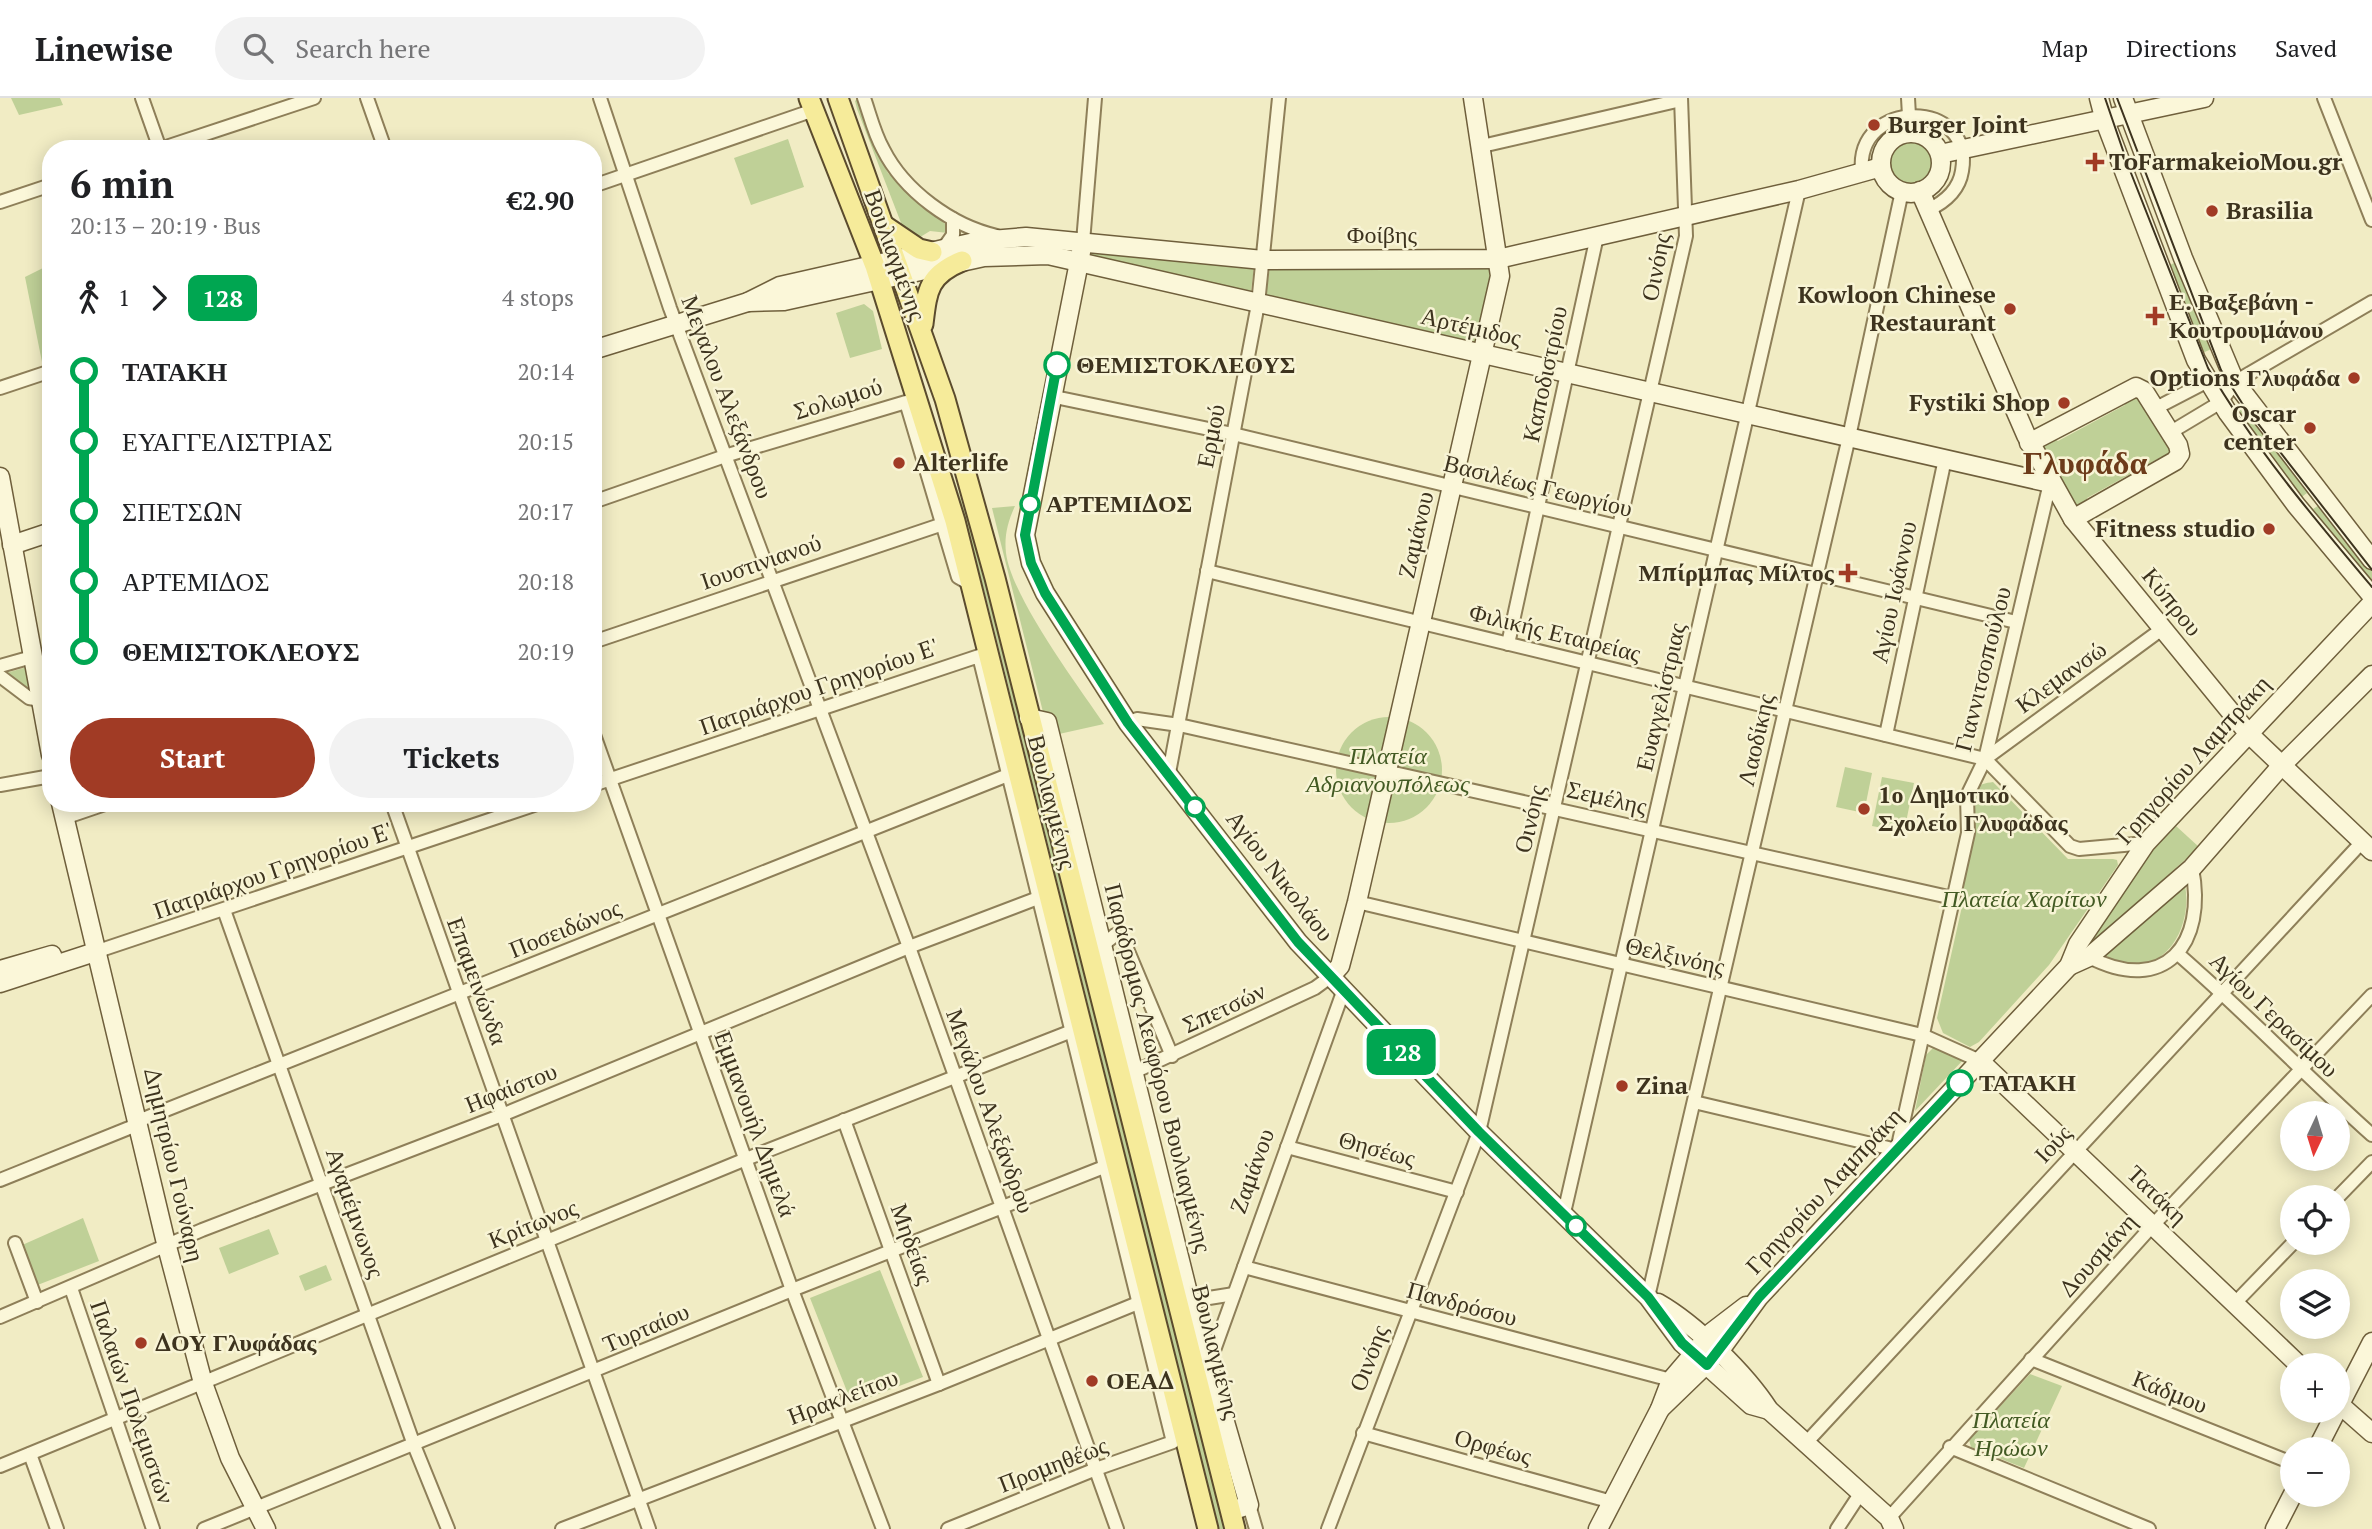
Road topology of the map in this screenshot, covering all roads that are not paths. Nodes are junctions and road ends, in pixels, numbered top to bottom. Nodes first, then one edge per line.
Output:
1 (142, 98) edge
2 (314, 98) edge
3 (367, 98) edge
4 (600, 98) edge
5 (838, 98) edge
6 (864, 98) edge
7 (1095, 98) edge
8 (1279, 98) edge
9 (1473, 98) edge
10 (2099, 98) edge
11 (2204, 98) edge
12 (2324, 98) edge
13 (1681, 99) edge
14 (812, 104) edge
15 (1909, 105) edge
16 (2125, 107) edge
17 (2105, 121) junction
18 (1910, 133) junction
19 (157, 140) edge
20 (187, 140) edge
21 (382, 140) edge
22 (1482, 146) junction
23 (1961, 149) junction
24 (1940, 154) junction
25 (1881, 167) junction
26 (1863, 171) junction
27 (626, 174) junction
28 (602, 183) edge
29 (42, 188) edge
30 (1799, 190) junction
31 (1902, 191) junction
32 (1920, 191) junction
33 (0, 202) edge
34 (1928, 210) junction
35 (1685, 216) junction
36 (953, 219) junction
37 (2372, 220) edge
38 (884, 225) junction
39 (1597, 236) junction
40 (1004, 237) junction
41 (1083, 243) junction
42 (938, 250) junction
43 (1498, 259) junction
44 (1263, 260) junction
45 (962, 261) junction
46 (1079, 263) junction
47 (900, 268) junction
48 (878, 274) junction
49 (2372, 302) edge
50 (1258, 304) junction
51 (676, 323) junction
52 (922, 329) junction
53 (602, 348) edge
54 (1482, 354) junction
55 (42, 374) edge
56 (1567, 374) junction
57 (2208, 381) junction
58 (2235, 382) junction
59 (0, 388) edge
60 (1650, 393) junction
61 (1050, 396) junction
62 (2221, 402) junction
63 (921, 407) junction
64 (2156, 408) junction
65 (1748, 415) junction
66 (2171, 432) junction
67 (1233, 434) junction
68 (919, 437) junction
69 (1849, 438) junction
70 (2029, 443) junction
71 (728, 456) junction
72 (1945, 459) junction
73 (0, 477) edge
74 (2050, 483) junction
75 (1453, 487) junction
76 (602, 499) edge
77 (1538, 507) junction
78 (2073, 519) junction
79 (943, 524) junction
80 (1619, 527) junction
81 (42, 535) edge
82 (12, 545) junction
83 (1717, 550) junction
84 (2372, 560) edge
85 (1207, 571) junction
86 (1817, 575) junction
87 (773, 580) junction
88 (972, 585) junction
89 (2372, 596) edge
90 (1913, 598) junction
91 (2372, 603) edge
92 (2016, 622) junction
93 (1421, 623) junction
94 (2162, 629) junction
95 (602, 639) edge
96 (1508, 643) junction
97 (32, 657) junction
98 (1589, 663) junction
99 (0, 666) edge
100 (2372, 675) edge
101 (0, 676) edge
102 (42, 685) edge
103 (1685, 686) junction
104 (42, 689) edge
105 (819, 709) junction
106 (1785, 710) junction
107 (1029, 718) junction
108 (1128, 723) junction
109 (1179, 725) junction
110 (2248, 733) junction
111 (1886, 735) junction
112 (1985, 759) junction
113 (602, 761) edge
114 (2282, 765) junction
115 (1386, 773) junction
116 (1008, 775) junction
117 (42, 778) edge
118 (1168, 779) junction
119 (608, 780) junction
120 (602, 782) edge
121 (0, 785) edge
122 (1018, 794) junction
123 (1553, 807) junction
124 (63, 812) edge
125 (395, 812) edge
126 (513, 812) edge
127 (864, 831) junction
128 (1652, 831) junction
129 (2146, 843) junction
130 (2367, 846) edge
131 (407, 848) junction
132 (1752, 853) junction
133 (2192, 868) junction
134 (1038, 898) junction
135 (1953, 898) junction
136 (1357, 902) junction
137 (224, 910) junction
138 (657, 914) junction
139 (1525, 941) junction
140 (1104, 944) junction
141 (97, 946) junction
142 (1057, 946) junction
143 (909, 947) junction
144 (2178, 954) junction
145 (2089, 957) junction
146 (1621, 964) junction
147 (2069, 966) junction
148 (0, 970) edge
149 (1330, 977) junction
150 (0, 983) edge
151 (1720, 988) junction
152 (1343, 992) junction
153 (2223, 993) junction
154 (459, 994) junction
155 (2372, 995) edge
156 (1078, 1029) junction
157 (1116, 1030) junction
158 (700, 1034) junction
159 (1922, 1035) junction
160 (1172, 1056) junction
161 (1980, 1060) junction
162 (281, 1066) junction
163 (1134, 1072) junction
164 (2301, 1072) junction
165 (956, 1077) junction
166 (1694, 1102) junction
167 (502, 1115) junction
168 (844, 1120) junction
169 (139, 1122) junction
170 (1479, 1132) junction
171 (2372, 1135) edge
172 (1287, 1147) junction
173 (1897, 1150) junction
174 (2075, 1151) junction
175 (746, 1159) junction
176 (2372, 1163) edge
177 (1104, 1167) junction
178 (0, 1180) edge
179 (324, 1185) junction
180 (2350, 1185) edge
181 (1457, 1192) junction
182 (1002, 1206) junction
183 (1564, 1213) junction
184 (2153, 1225) junction
185 (547, 1242) junction
186 (15, 1243) dead end
187 (166, 1245) junction
188 (892, 1250) junction
189 (2281, 1255) edge
190 (1244, 1268) junction
191 (71, 1288) junction
192 (792, 1290) junction
193 (1234, 1294) junction
194 (1648, 1297) junction
195 (1759, 1297) junction
196 (1190, 1301) junction
197 (37, 1302) junction
198 (1138, 1303) junction
199 (2235, 1303) junction
200 (1409, 1312) junction
201 (369, 1314) junction
202 (0, 1317) edge
203 (1049, 1340) junction
204 (2372, 1342) edge
205 (1699, 1346) junction
206 (2287, 1353) edge
207 (1712, 1359) junction
208 (2031, 1359) junction
209 (1208, 1368) junction
210 (593, 1373) junction
211 (1671, 1380) junction
212 (204, 1383) junction
213 (2350, 1383) edge
214 (939, 1384) junction
215 (1660, 1409) junction
216 (2350, 1416) edge
217 (115, 1419) junction
218 (841, 1420) junction
219 (1363, 1433) junction
220 (2372, 1433) edge
221 (1805, 1444) junction
222 (414, 1445) junction
223 (1950, 1447) junction
224 (30, 1454) junction
225 (2280, 1459) edge
226 (0, 1466) edge
227 (1096, 1469) junction
228 (1860, 1494) junction
229 (638, 1500) junction
230 (1612, 1502) junction
231 (2286, 1507) edge
232 (256, 1509) junction
233 (1238, 1515) edge
234 (1892, 1523) edge
235 (2144, 1528) edge
236 (57, 1529) edge
237 (153, 1529) edge
238 (204, 1529) edge
239 (266, 1529) edge
240 (447, 1529) edge
241 (562, 1529) edge
242 (649, 1529) edge
243 (883, 1529) edge
244 (948, 1529) edge
245 (1117, 1529) edge
246 (1208, 1529) edge
247 (1256, 1529) edge
248 (1328, 1529) edge
249 (1598, 1529) edge
250 (1837, 1529) edge
251 (2275, 1529) edge

1 - 19 street
2 - 20 street
3 - 21 street
4 - 27 street, Μεγαλου Αλεξάνδρου
5 - 38 main road, Βουλιαγμένης
6 - 36 street
7 - 41 street
8 - 44 street, Ερμού
9 - 22 street, Ζαμάνου
10 - 17 street
11 - 16 street
12 - 37 street
13 - 22 street
13 - 35 street, Οινόης
14 - 27 street
14 - 48 main road, Βουλιαγμένης
15 - 18 street
15 - 23 street
15 - 26 street
16 - 17 street
16 - 58 street
17 - 23 street
17 - 57 street
18 - 24 street
18 - 25 street
22 - 43 street, Ζαμάνου
23 - 24 street
23 - 34 street
24 - 32 street
25 - 26 street, Φοίβης
25 - 31 street
26 - 30 street, Φοίβης
27 - 28 street
27 - 51 street, Μεγαλου Αλεξάνδρου
29 - 33 street
30 - 35 street, Φοίβης
30 - 65 street, Ευαγγελίστριας
31 - 32 street
31 - 69 street, Λαοδίκης
32 - 34 street, Κύπρου
34 - 70 street, Κύπρου
35 - 39 street, Φοίβης
35 - 60 street, Οινόης
36 - 40 street
36 - 42 street
38 - 42 main road
38 - 47 main road, Βουλιαγμένης
39 - 43 street, Φοίβης
39 - 56 street, Καποδιστρίου
40 - 41 street, Φοίβης
40 - 42 street, Φοίβης
41 - 44 street, Φοίβης
41 - 46 street, Αγίου Νικολάου
42 - 47 street, Φοίβης
43 - 44 street, Φοίβης
43 - 54 street, Ζαμάνου
44 - 50 street, Ερμού
45 - 46 street, Αρτέμιδος
45 - 47 street, Αρτέμιδος
45 - 52 main road
46 - 50 street, Αρτέμιδος
46 - 61 street, Αγίου Νικολάου
47 - 48 street, Φοίβης
47 - 52 main road, Βουλιαγμένης
48 - 51 street, Φοίβης
48 - 63 main road, Βουλιαγμένης
49 - 58 street
50 - 54 street, Αρτέμιδος
50 - 67 street, Ερμού
51 - 53 street, Φοίβης
51 - 71 street, Μεγαλου Αλεξάνδρου
52 - 107 main road, Βουλιαγμένης
54 - 56 street, Αρτέμιδος
54 - 75 street, Ζαμάνου
55 - 59 street
56 - 60 street, Αρτέμιδος
56 - 77 street, Καποδιστρίου
57 - 58 street
57 - 62 street
57 - 64 street
58 - 62 street
58 - 84 street
60 - 65 street, Αρτέμιδος
60 - 80 street, Οινόης
61 - 67 street, Βασιλέως Γεωργίου
61 - 108 street, Αγίου Νικολάου
62 - 66 street
62 - 89 street
63 - 68 main road
63 - 88 main road, Βουλιαγμένης
64 - 66 street
64 - 70 street
65 - 69 street, Αρτέμιδος
65 - 83 street, Ευαγγελίστριας
66 - 78 street
67 - 75 street, Βασιλέως Γεωργίου
67 - 85 street, Ερμού
68 - 71 street, Σολωμού
68 - 79 street, Σολωμού
69 - 72 street, Αρτέμιδος
69 - 86 street, Λαοδίκης
70 - 74 street, Κύπρου
71 - 76 street, Σολωμού
71 - 87 street, Μεγαλου Αλεξάνδρου
72 - 74 street, Αρτέμιδος
72 - 90 street, Αγίου Ιωάννου
73 - 82 street
74 - 78 street, Κύπρου
74 - 92 street, Γιαννιτσοπούλου
75 - 77 street, Βασιλέως Γεωργίου
75 - 93 street, Ζαμάνου
77 - 80 street, Βασιλέως Γεωργίου
77 - 96 street, Καποδιστρίου
78 - 94 street, Κύπρου
79 - 87 street, Ιουστινιανού
79 - 88 street, Σολωμού
80 - 83 street, Βασιλέως Γεωργίου
80 - 98 street, Οινόης
81 - 82 street
82 - 97 street
83 - 86 street, Βασιλέως Γεωργίου
83 - 103 street, Ευαγγελίστριας
85 - 93 street, Φιλικής Εταιρείας
85 - 109 street, Ερμού
86 - 90 street, Βασιλέως Γεωργίου
86 - 106 street, Λαοδίκης
87 - 95 street, Ιουστινιανού
87 - 105 street, Μεγαλου Αλεξάνδρου
88 - 122 main road, Βουλιαγμένης
90 - 92 street, Βασιλέως Γεωργίου
90 - 111 street, Αγίου Ιωάννου
91 - 110 street, Γρηγορίου Λαμπράκη
92 - 112 street, Γιαννιτσοπούλου
93 - 96 street, Φιλικής Εταιρείας
93 - 115 street, Ζαμάνου
94 - 110 street, Κύπρου
94 - 112 street, Κλεμανσώ
96 - 98 street, Φιλικής Εταιρείας
97 - 99 street
97 - 102 street
98 - 103 street, Φιλικής Εταιρείας
98 - 123 street, Οινόης
100 - 114 street, Γρηγορίου Λαμπράκη
101 - 104 street
103 - 106 street, Φιλικής Εταιρείας
103 - 128 street, Ευαγγελίστριας
105 - 116 street, Πατριάρχου Γρηγορίου E'
105 - 119 street, Πατριάρχου Γρηγορίου E'
105 - 127 street, Μεγάλου Αλεξάνδρου
106 - 111 street, Φιλικής Εταιρείας
106 - 132 street, Λαοδίκης
107 - 140 street, Παράδρομος Λεωφόρου Βουλιαγμένης
107 - 157 main road, Βουλιαγμένης
108 - 109 street, Σεμέλης
108 - 118 street, Αγίου Νικολάου
109 - 115 street, Σεμέλης
109 - 118 street, Ερμού
110 - 114 street, Κύπρου
110 - 129 street, Γρηγορίου Λαμπράκη
111 - 112 street, Φιλικής Εταιρείας
112 - 129 street
112 - 135 street, Γιαννιτσοπούλου
113 - 119 street, Εμμανουήλ Δημελά
114 - 130 street, Κύπρου
114 - 133 street, Γρηγορίου Λαμπράκη
115 - 123 street, Σεμέλης
115 - 136 street, Ζαμάνου
116 - 122 street
116 - 127 street, Ποσειδώνος
117 - 121 street
118 - 149 street, Αγίου Νικολάου
119 - 120 street, Πατριάρχου Γρηγορίου E'
119 - 138 street, Εμμανουήλ Δημελά
122 - 134 street
122 - 142 main road, Βουλιαγμένης
123 - 128 street, Σεμέλης
123 - 139 street, Οινόης
124 - 141 street, Δημητρίου Γούναρη
125 - 131 street, Επαμεινώνδα
126 - 131 street, Πατριάρχου Γρηγορίου E'
127 - 138 street, Ποσειδώνος
127 - 143 street, Μεγάλου Αλεξάνδρου
128 - 132 street, Σεμέλης
128 - 146 street, Ευαγγελίστριας
129 - 147 street, Γρηγορίου Λαμπράκη
130 - 153 street, Ιούς
131 - 137 street, Πατριάρχου Γρηγορίου E'
131 - 154 street, Επαμεινώνδα
132 - 135 street, Σεμέλης
132 - 151 street, Λαοδίκης
133 - 144 street
133 - 145 street, Γρηγορίου Λαμπράκη
134 - 142 street
134 - 143 street, Ηφαίστου
135 - 159 street, Γιαννιτσοπούλου
136 - 139 street, Θελξινόης
136 - 149 street, Ζαμάνου
137 - 141 street, Πατριάρχου Γρηγορίου E'
137 - 162 street, Αγαμέμνωνος
138 - 154 street, Ποσειδώνος
138 - 158 street, Εμμανουήλ Δημελά
139 - 146 street, Θελξινόης
139 - 170 street, Οινόης
140 - 157 street, Παράδρομος Λεωφόρου Βουλιαγμένης
140 - 160 street
141 - 148 street
141 - 150 street
141 - 169 street, Δημητρίου Γούναρη
142 - 156 main road, Βουλιαγμένης
143 - 158 street, Ηφαίστου
143 - 165 street, Μεγάλου Αλεξάνδρου
144 - 145 street
144 - 153 street, Αγίου Γερασίμου
145 - 147 street, Γρηγορίου Λαμπράκη
146 - 151 street, Θελξινόης
146 - 183 street, Ευαγγελίστριας
147 - 161 street, Γρηγορίου Λαμπράκη
149 - 152 street, Αγίου Νικολάου
149 - 160 street, Σπετσών
151 - 159 street, Θελξινόης
151 - 166 street, Λαοδίκης
152 - 170 street, Αγίου Νικολάου
152 - 172 street, Ζαμάνου
153 - 164 street, Αγίου Γερασίμου
153 - 174 street, Ιούς
154 - 162 street, Ποσειδώνος
154 - 167 street, Επαμεινώνδα
155 - 164 street, Δουσμάνη
156 - 165 street, Κρίτωνος
156 - 177 street
156 - 246 main road, Βουλιαγμένης
157 - 163 street, Παράδρομος Λεωφόρου Βουλιαγμένης
157 - 233 main road, Βουλιαγμένης
158 - 167 street, Ηφαίστου
158 - 175 street, Εμμανουήλ Δημελά
159 - 161 street, Θελξινόης
159 - 173 street, Γιαννιτσοπούλου
160 - 163 street, Σπετσών
161 - 173 street, Γρηγορίου Λαμπράκη
161 - 174 street, Τατάκη
162 - 169 street, Ποσειδώνος
162 - 179 street, Αγαμέμνωνος
163 - 196 street, Παράδρομος Λεωφόρου Βουλιαγμένης
164 - 171 street, Αγίου Γερασίμου
164 - 184 street, Δουσμάνη
165 - 168 street, Κρίτωνος
165 - 182 street, Μεγάλου Αλεξάνδρου
166 - 173 street
166 - 194 street, Λαοδίκης
167 - 179 street, Ηφαίστου
167 - 185 street, Επαμεινώνδα
168 - 175 street, Κρίτωνος
168 - 188 street, Μηδείας
169 - 178 street, Ποσειδώνος
169 - 187 street, Δημητρίου Γούναρη
170 - 181 street, Οινόης
170 - 183 street, Αγίου Νικολάου
172 - 181 street, Θησέως
172 - 190 street, Ζαμάνου
173 - 195 street, Γρηγορίου Λαμπράκη
174 - 184 street, Τατάκη
174 - 221 street, Ιούς
175 - 185 street, Κρίτωνος
175 - 192 street, Εμμανουήλ Δημελά
176 - 180 street
177 - 182 street, Τυρταίου
177 - 198 street
179 - 187 street, Ηφαίστου
179 - 201 street, Αγαμέμνωνος
181 - 200 street, Οινόης
182 - 188 street, Τυρταίου
182 - 203 street, Μεγάλου Αλεξάνδρου
183 - 194 street, Αγίου Νικολάου
184 - 199 street, Τατάκη
184 - 208 street, Δουσμάνη
185 - 201 street, Κρίτωνος
185 - 210 street, Επαμεινώνδα
186 - 197 street
187 - 191 street, Ηφαίστου
187 - 212 street, Δημητρίου Γούναρη
188 - 192 street, Τυρταίου
188 - 214 street, Μηδείας
189 - 199 street
190 - 193 street, Ζαμάνου
190 - 200 street, Πανδρόσου
191 - 197 street, Ηφαίστου
191 - 217 street, Παλαιών Πολεμιστών
192 - 210 street, Τυρταίου
192 - 218 street, Εμμανουήλ Δημελά
193 - 196 street
193 - 209 street, Ζαμάνου
194 - 205 street, Αγίου Νικολάου
195 - 205 street, Γρηγορίου Λαμπράκη
195 - 207 street, Γρηγορίου Λαμπράκη
196 - 209 street, Παράδρομος Λεωφόρου Βουλιαγμένης
197 - 202 street, Ηφαίστου
198 - 203 street, Ηρακλείτου
198 - 227 street, Προμηθέως
199 - 206 street, Τατάκη
200 - 211 street, Πανδρόσου
200 - 219 street, Οινόης
201 - 212 street, Κρίτωνος
201 - 222 street, Αγαμέμνωνος
203 - 214 street, Ηρακλείτου
203 - 227 street, Μεγάλου Αλεξάνδρου
204 - 213 street
205 - 207 street, Αγίου Νικολάου
205 - 211 street, Γρηγορίου Λαμπράκη
207 - 215 street, Γρηγορίου Λαμπράκη
207 - 221 street, Αγίου Νικολάου
208 - 223 street, Δουσμάνη
208 - 225 street, Κάδμου
209 - 233 street, Παράδρομος Λεωφόρου Βουλιαγμένης
210 - 222 street, Τυρταίου
210 - 229 street, Επαμεινώνδα
211 - 215 street, Γρηγορίου Λαμπράκη
212 - 217 street, Κρίτωνος
212 - 232 street, Δημητρίου Γούναρη
214 - 218 street, Ηρακλείτου
215 - 230 street, Γρηγορίου Λαμπράκη
216 - 220 street
217 - 224 street, Κρίτωνος
217 - 237 street, Παλαιών Πολεμιστών
218 - 229 street, Ηρακλείτου
218 - 243 street, Εμμανουήλ Δημελά
219 - 230 street, Ορφέως
219 - 248 street, Οινόης
221 - 228 street, Αγίου Νικολάου
222 - 232 street, Τυρταίου
222 - 240 street, Αγαμέμνωνος
223 - 234 street, Δουσμάνη
223 - 235 street
224 - 226 street, Κρίτωνος
224 - 236 street
227 - 244 street, Προμηθέως
227 - 245 street, Μεγάλου Αλεξάνδρου
228 - 234 street, Αγίου Νικολάου
228 - 250 street
229 - 241 street, Ηρακλείτου
229 - 242 street, Επαμεινώνδα
230 - 249 street, Γρηγορίου Λαμπράκη
231 - 251 street
232 - 238 street, Τυρταίου
232 - 239 street, Δημητρίου Γούναρη
233 - 247 street

